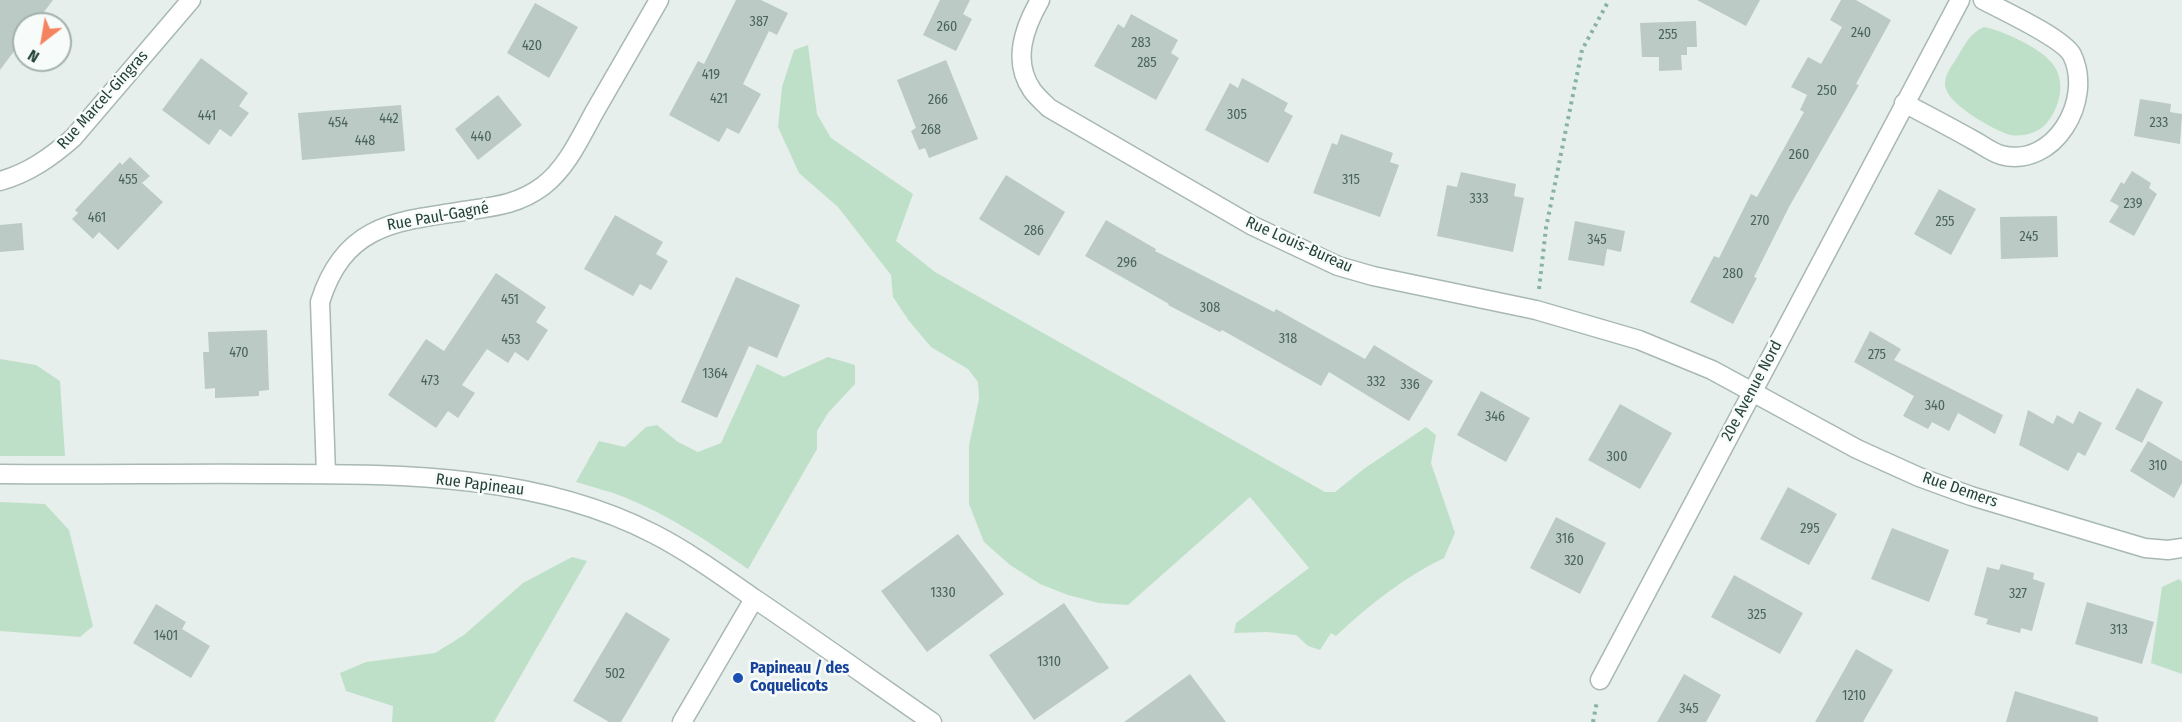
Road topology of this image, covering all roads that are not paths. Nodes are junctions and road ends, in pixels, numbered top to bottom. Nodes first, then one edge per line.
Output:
1 (191, 0) edge
2 (659, 0) edge
3 (1040, 0) edge
4 (1960, 0) edge
5 (1983, 0) edge
6 (1904, 103) junction
7 (0, 181) edge
8 (1752, 392) junction
9 (0, 474) edge
10 (326, 474) junction
11 (2182, 548) edge
12 (754, 598) junction
13 (1600, 680) dead end
14 (682, 722) edge
15 (932, 722) edge

1 - 7 street, Rue Marcel-Gingras
2 - 10 street, Rue Paul-Gagné
3 - 8 street, Rue Louis-Bureau
4 - 6 street, 20e Avenue Nord
5 - 6 street
6 - 8 street, 20e Avenue Nord
8 - 11 street, Rue Demers
8 - 13 street, 20e Avenue Nord
9 - 10 street, Rue Papineau
10 - 12 street, Rue Papineau
12 - 14 street
12 - 15 street, Rue Papineau

